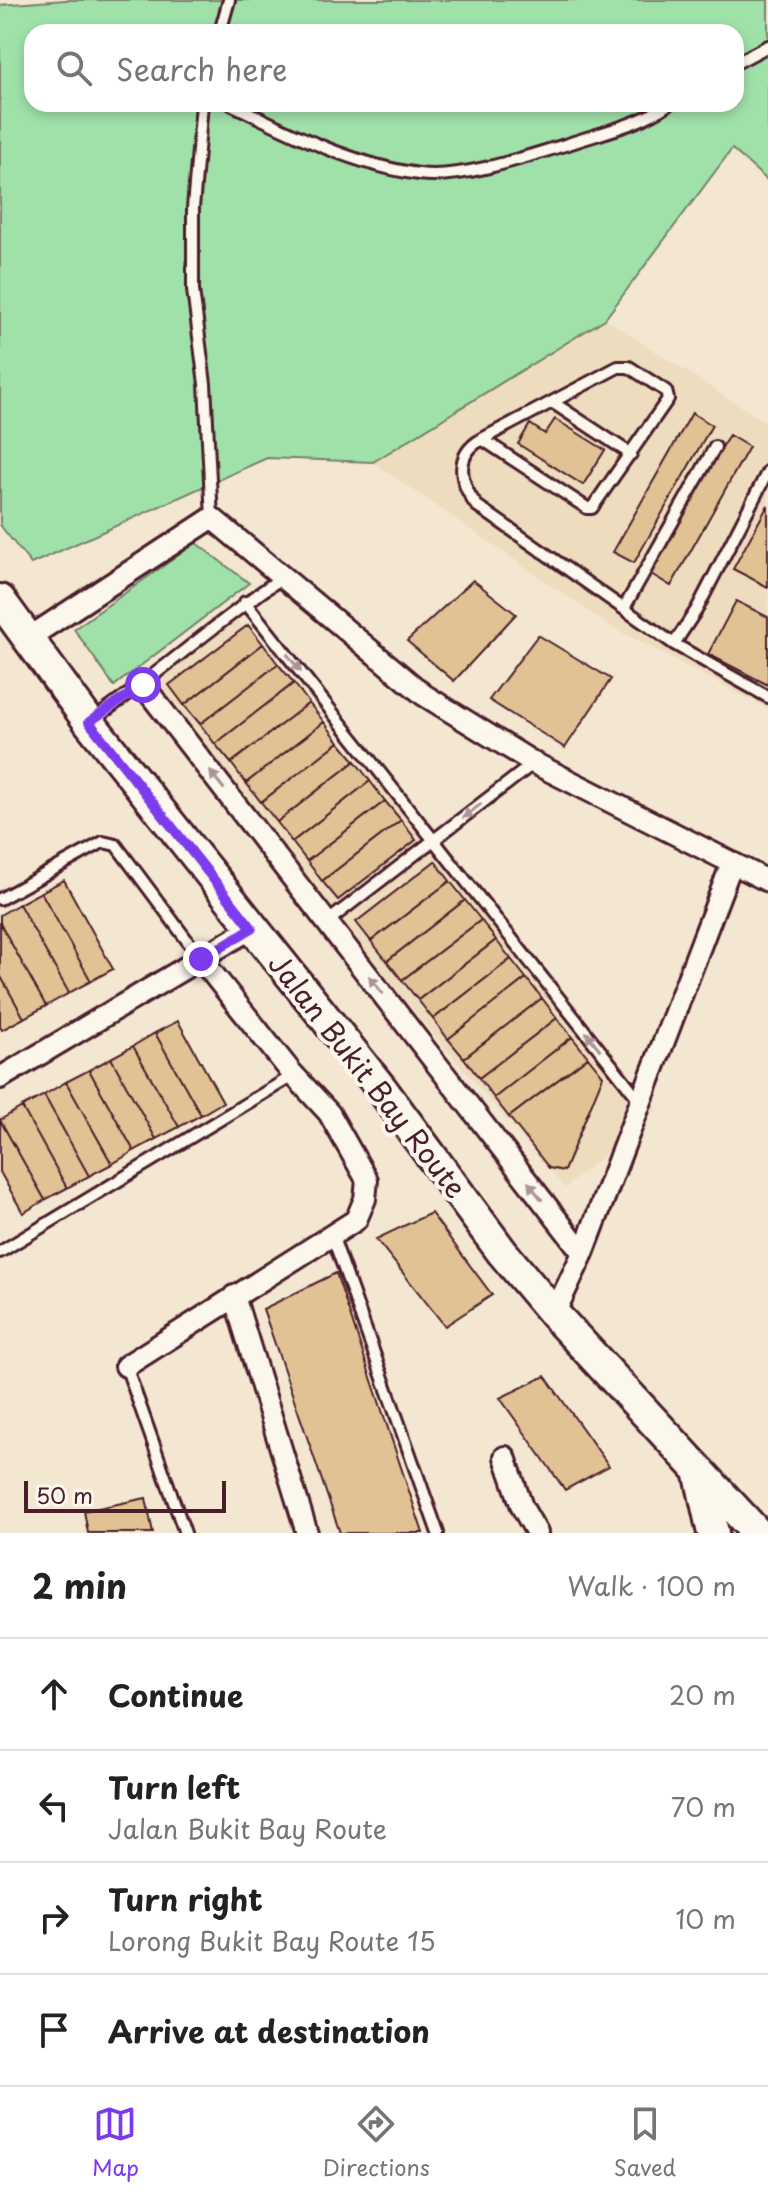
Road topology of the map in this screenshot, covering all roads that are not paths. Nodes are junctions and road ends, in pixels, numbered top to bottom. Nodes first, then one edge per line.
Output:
1 (229, 0) edge
2 (222, 24) edge
3 (768, 46) edge
4 (744, 59) edge
5 (201, 112) edge
6 (249, 112) edge
7 (658, 112) edge
8 (552, 402) junction
9 (482, 439) junction
10 (715, 447) dead end
11 (631, 454) junction
12 (768, 471) edge
13 (212, 518) junction
14 (283, 577) junction
15 (0, 600) edge
16 (245, 602) junction
17 (624, 608) junction
18 (27, 639) junction
19 (674, 644) junction
20 (143, 685) junction
21 (768, 697) edge
22 (89, 722) junction
23 (534, 763) junction
24 (434, 840) junction
25 (732, 863) junction
26 (768, 881) edge
27 (0, 899) edge
28 (327, 922) junction
29 (252, 928) junction
30 (201, 959) junction
31 (294, 1075) junction
32 (0, 1078) edge
33 (641, 1103) junction
34 (332, 1235) junction
35 (0, 1252) edge
36 (583, 1253) junction
37 (234, 1296) junction
38 (554, 1314) junction
39 (126, 1366) joint
40 (505, 1457) dead end
41 (700, 1473) junction
42 (185, 1533) edge
43 (307, 1533) edge
44 (438, 1533) edge
45 (537, 1533) edge
46 (713, 1533) edge
47 (757, 1533) edge

1 - 2 lane
3 - 4 lane
5 - 13 lane
6 - 7 lane
8 - 9 lane
8 - 11 lane
8 - 11 lane
9 - 11 lane
9 - 17 lane
10 - 17 lane
12 - 19 lane
13 - 14 street
13 - 18 street
14 - 16 lane
14 - 23 street
15 - 18 street, Jalan Bukit Bay Route
16 - 20 lane
16 -> 24 lane
17 - 19 lane
18 - 22 street, Jalan Bukit Bay Route
19 - 21 lane
20 - 22 lane
28 -> 20 street
22 - 29 street, Jalan Bukit Bay Route
23 -> 24 lane
23 - 25 street
24 - 28 lane
33 -> 24 lane
25 - 26 street
25 - 33 street
27 - 30 lane
36 -> 28 street
29 - 30 street
29 - 38 street, Jalan Bukit Bay Route
30 - 31 street
30 - 32 street
31 - 34 street
31 - 35 lane
33 - 36 street
34 - 37 street
34 - 44 lane
36 - 38 street
37 - 39 street
37 - 43 street
38 - 41 street, Jalan Bukit Bay Route
39 - 42 lane
40 - 45 street
41 - 46 street
41 - 47 street, Jalan Bukit Bay Route

